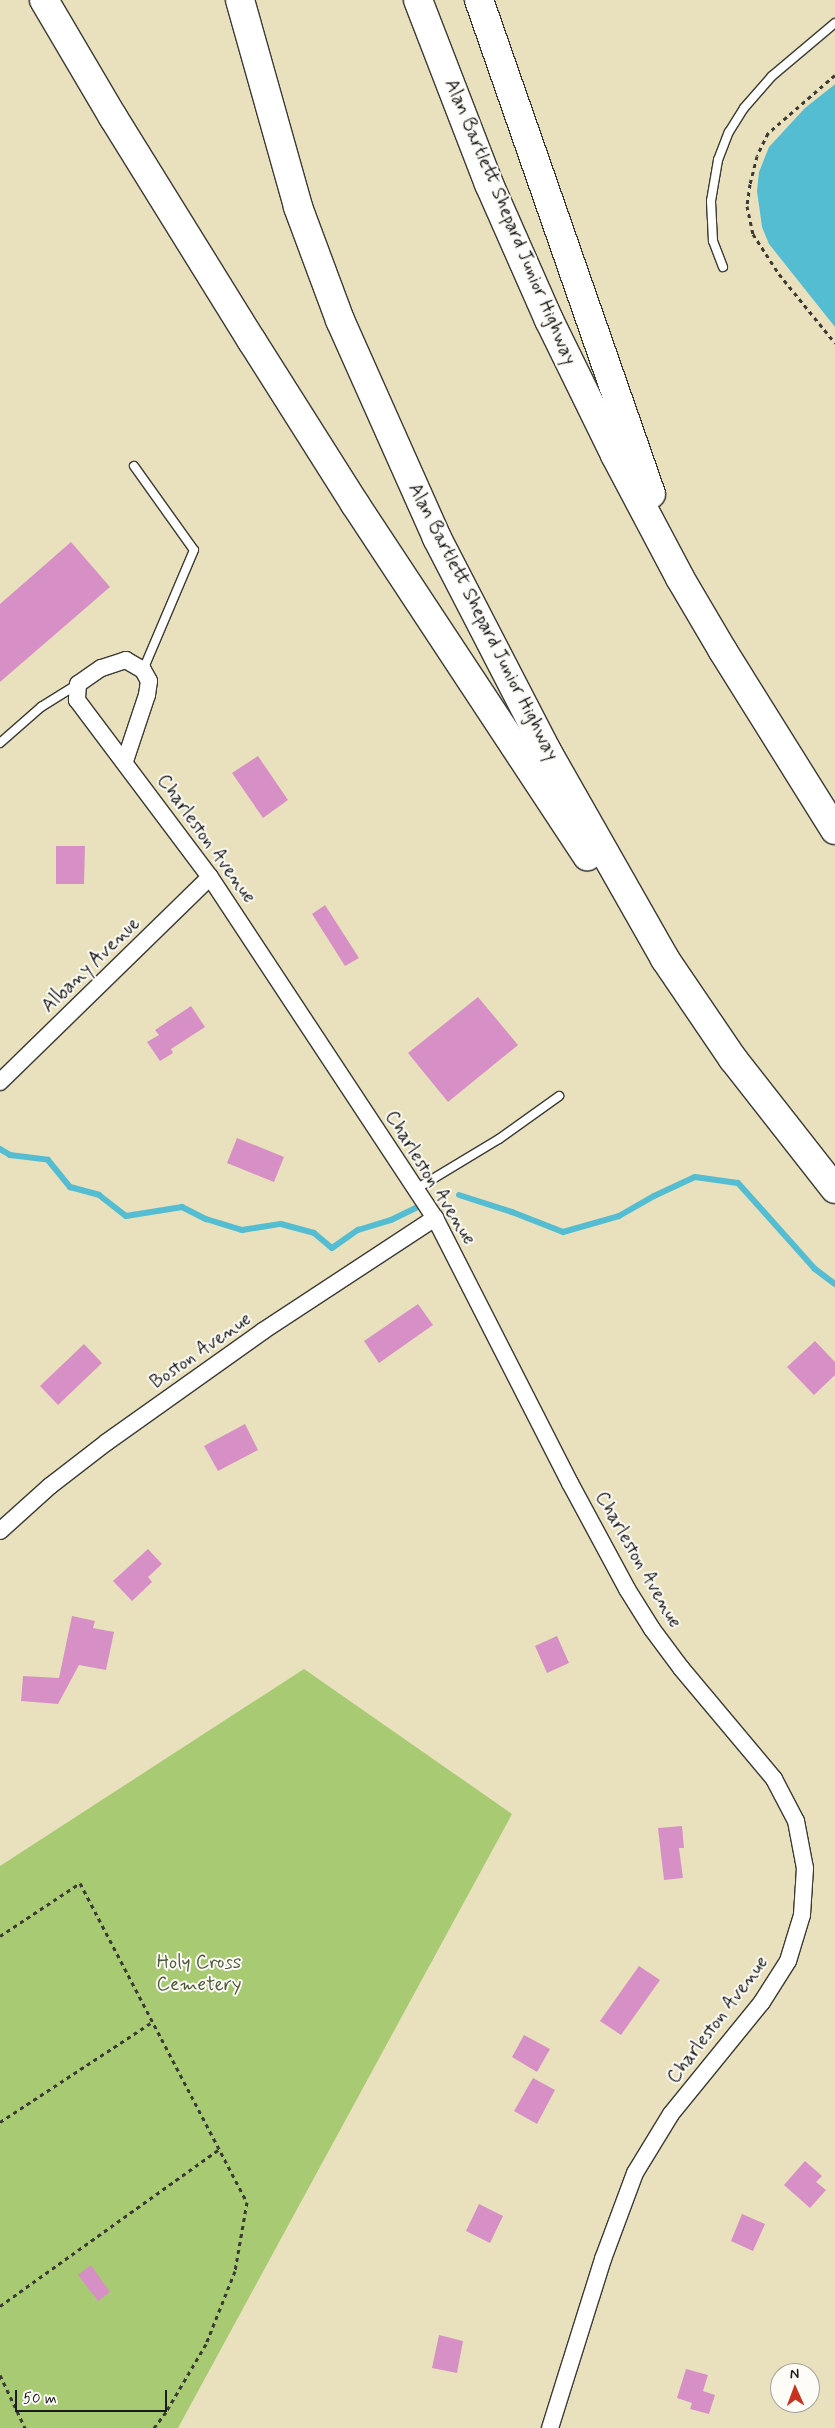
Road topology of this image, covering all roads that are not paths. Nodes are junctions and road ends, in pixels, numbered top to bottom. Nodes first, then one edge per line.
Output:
1 (44, 0) edge
2 (240, 0) edge
3 (418, 0) edge
4 (479, 0) edge
5 (835, 23) edge
6 (723, 266) dead end
7 (134, 466) dead end
8 (680, 578) junction
9 (143, 670) junction
10 (78, 684) junction
11 (0, 743) edge
12 (124, 761) junction
13 (835, 830) edge
14 (210, 877) junction
15 (665, 959) junction
16 (0, 1082) edge
17 (559, 1096) dead end
18 (416, 1189) junction
19 (835, 1189) edge
20 (435, 1218) junction
21 (0, 1531) edge
22 (550, 2428) edge

1 - 15 highway
2 - 15 highway, Alan Bartlett Shepard Junior Highway
3 - 8 highway, Alan Bartlett Shepard Junior Highway
4 - 8 highway
5 - 6 lane
7 - 9 lane
8 - 13 highway, Alan Bartlett Shepard Junior Highway
9 - 10 street
9 - 12 street
10 - 11 lane
10 - 12 street, Charleston Avenue
12 - 14 street, Charleston Avenue
14 - 16 street, Albany Avenue
14 - 18 street, Charleston Avenue
15 - 19 highway, Alan Bartlett Shepard Junior Highway
17 - 18 lane
18 - 20 street, Charleston Avenue
20 - 21 street, Boston Avenue
20 - 22 street, Charleston Avenue

